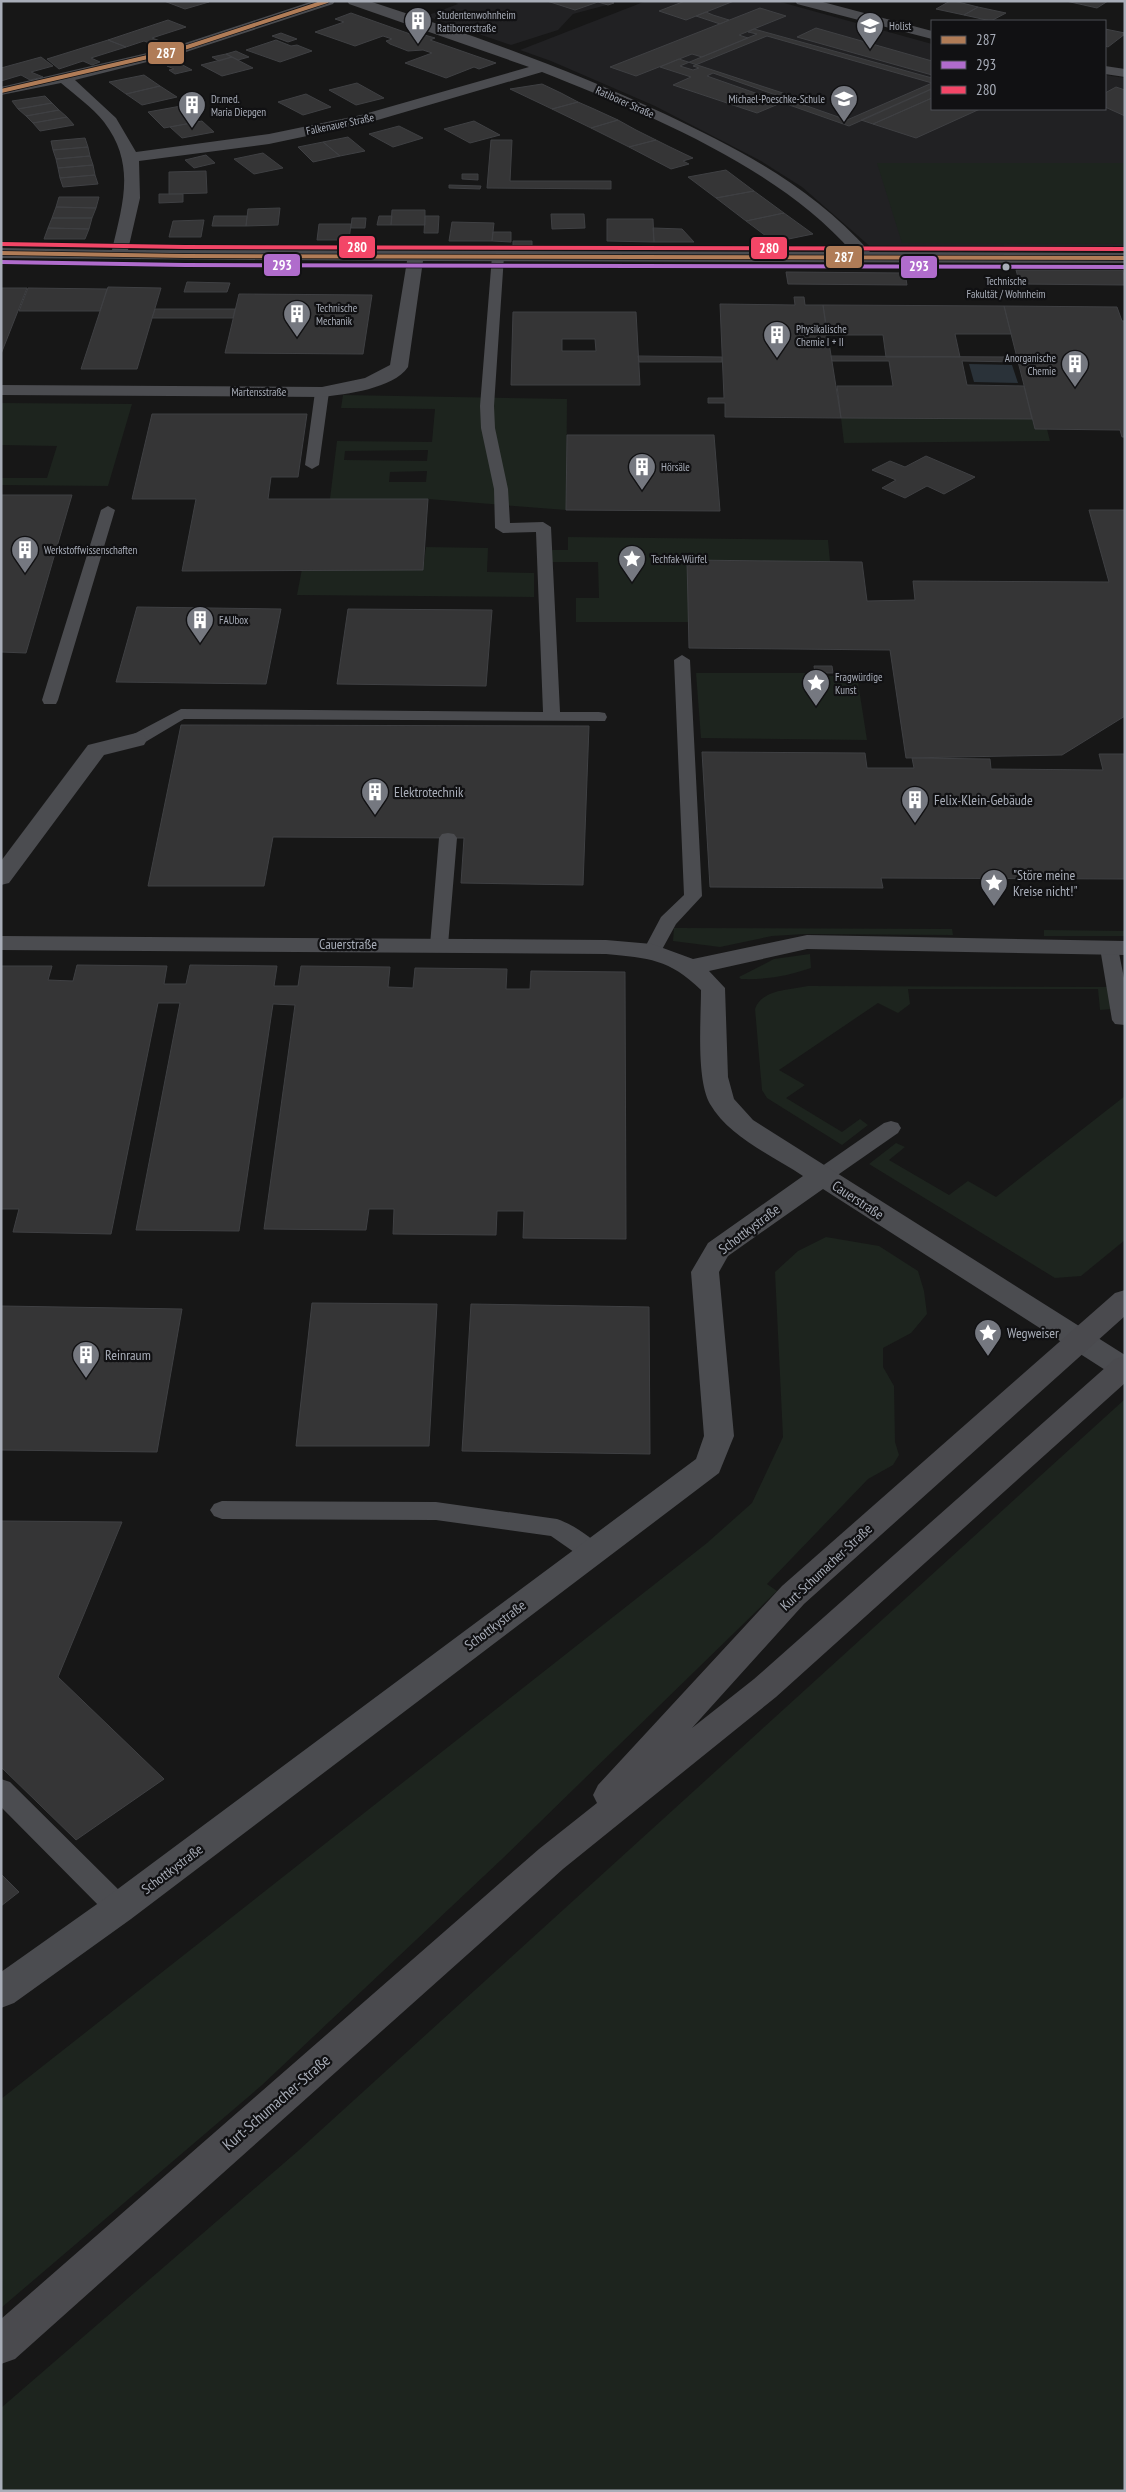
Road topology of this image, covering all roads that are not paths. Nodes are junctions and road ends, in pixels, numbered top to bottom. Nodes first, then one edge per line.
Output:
1 (328, 1) edge
2 (354, 1) edge
3 (802, 1) edge
4 (269, 4) dead end
5 (294, 12) junction
6 (931, 35) edge
7 (544, 67) junction
8 (1106, 70) edge
9 (1125, 73) edge
10 (64, 78) junction
11 (1, 91) edge
12 (131, 157) junction
13 (1, 253) edge
14 (119, 255) junction
15 (416, 255) junction
16 (498, 256) junction
17 (865, 256) junction
18 (1125, 258) edge
19 (1, 390) edge
20 (322, 392) junction
21 (312, 465) dead end
22 (108, 510) dead end
23 (682, 660) dead end
24 (50, 700) dead end
25 (552, 717) junction
26 (599, 717) dead end
27 (136, 740) joint
28 (448, 838) dead end
29 (1, 878) edge
30 (1, 943) edge
31 (439, 945) junction
32 (1117, 948) edge
33 (652, 951) junction
34 (691, 967) junction
35 (1122, 1020) dead end
36 (891, 1128) dead end
37 (822, 1176) junction
38 (1125, 1300) edge
39 (1079, 1340) junction
40 (1124, 1367) edge
41 (222, 1510) dead end
42 (592, 1553) junction
43 (1, 1790) edge
44 (551, 1859) junction
45 (119, 1908) junction
46 (1, 1992) edge
47 (1, 2345) edge

1 - 5 street
2 - 7 street, Ratiborer Straße
3 - 6 street
4 - 5 street
5 - 10 street
7 - 12 street, Falkenauer Straße
7 - 17 street, Ratiborer Straße
8 - 9 street
10 - 11 street
10 - 12 street
12 - 14 street
13 - 14 street
14 - 15 street
15 - 16 street
15 - 20 street, Martensstraße
16 - 17 street
16 - 25 lane
17 - 18 street
19 - 20 street, Martensstraße
20 - 21 lane
22 - 24 lane
23 - 33 lane
25 - 26 lane
25 - 27 lane
27 - 29 street
28 - 31 lane
30 - 31 street, Cauerstraße
31 - 33 street, Cauerstraße
32 - 34 street
32 - 35 lane
33 - 34 street, Cauerstraße
34 - 37 street, Cauerstraße
36 - 37 lane
37 - 39 street, Cauerstraße
37 - 42 street, Schottkystraße
38 - 39 main road, Kurt-Schumacher-Straße
39 - 40 street, Cauerstraße
39 - 44 main road, Kurt-Schumacher-Straße
40 - 44 main road, Kurt-Schumacher-Straße
41 - 42 lane
42 - 45 street, Schottkystraße
43 - 45 lane
44 - 47 main road, Kurt-Schumacher-Straße
45 - 46 street, Schottkystraße

